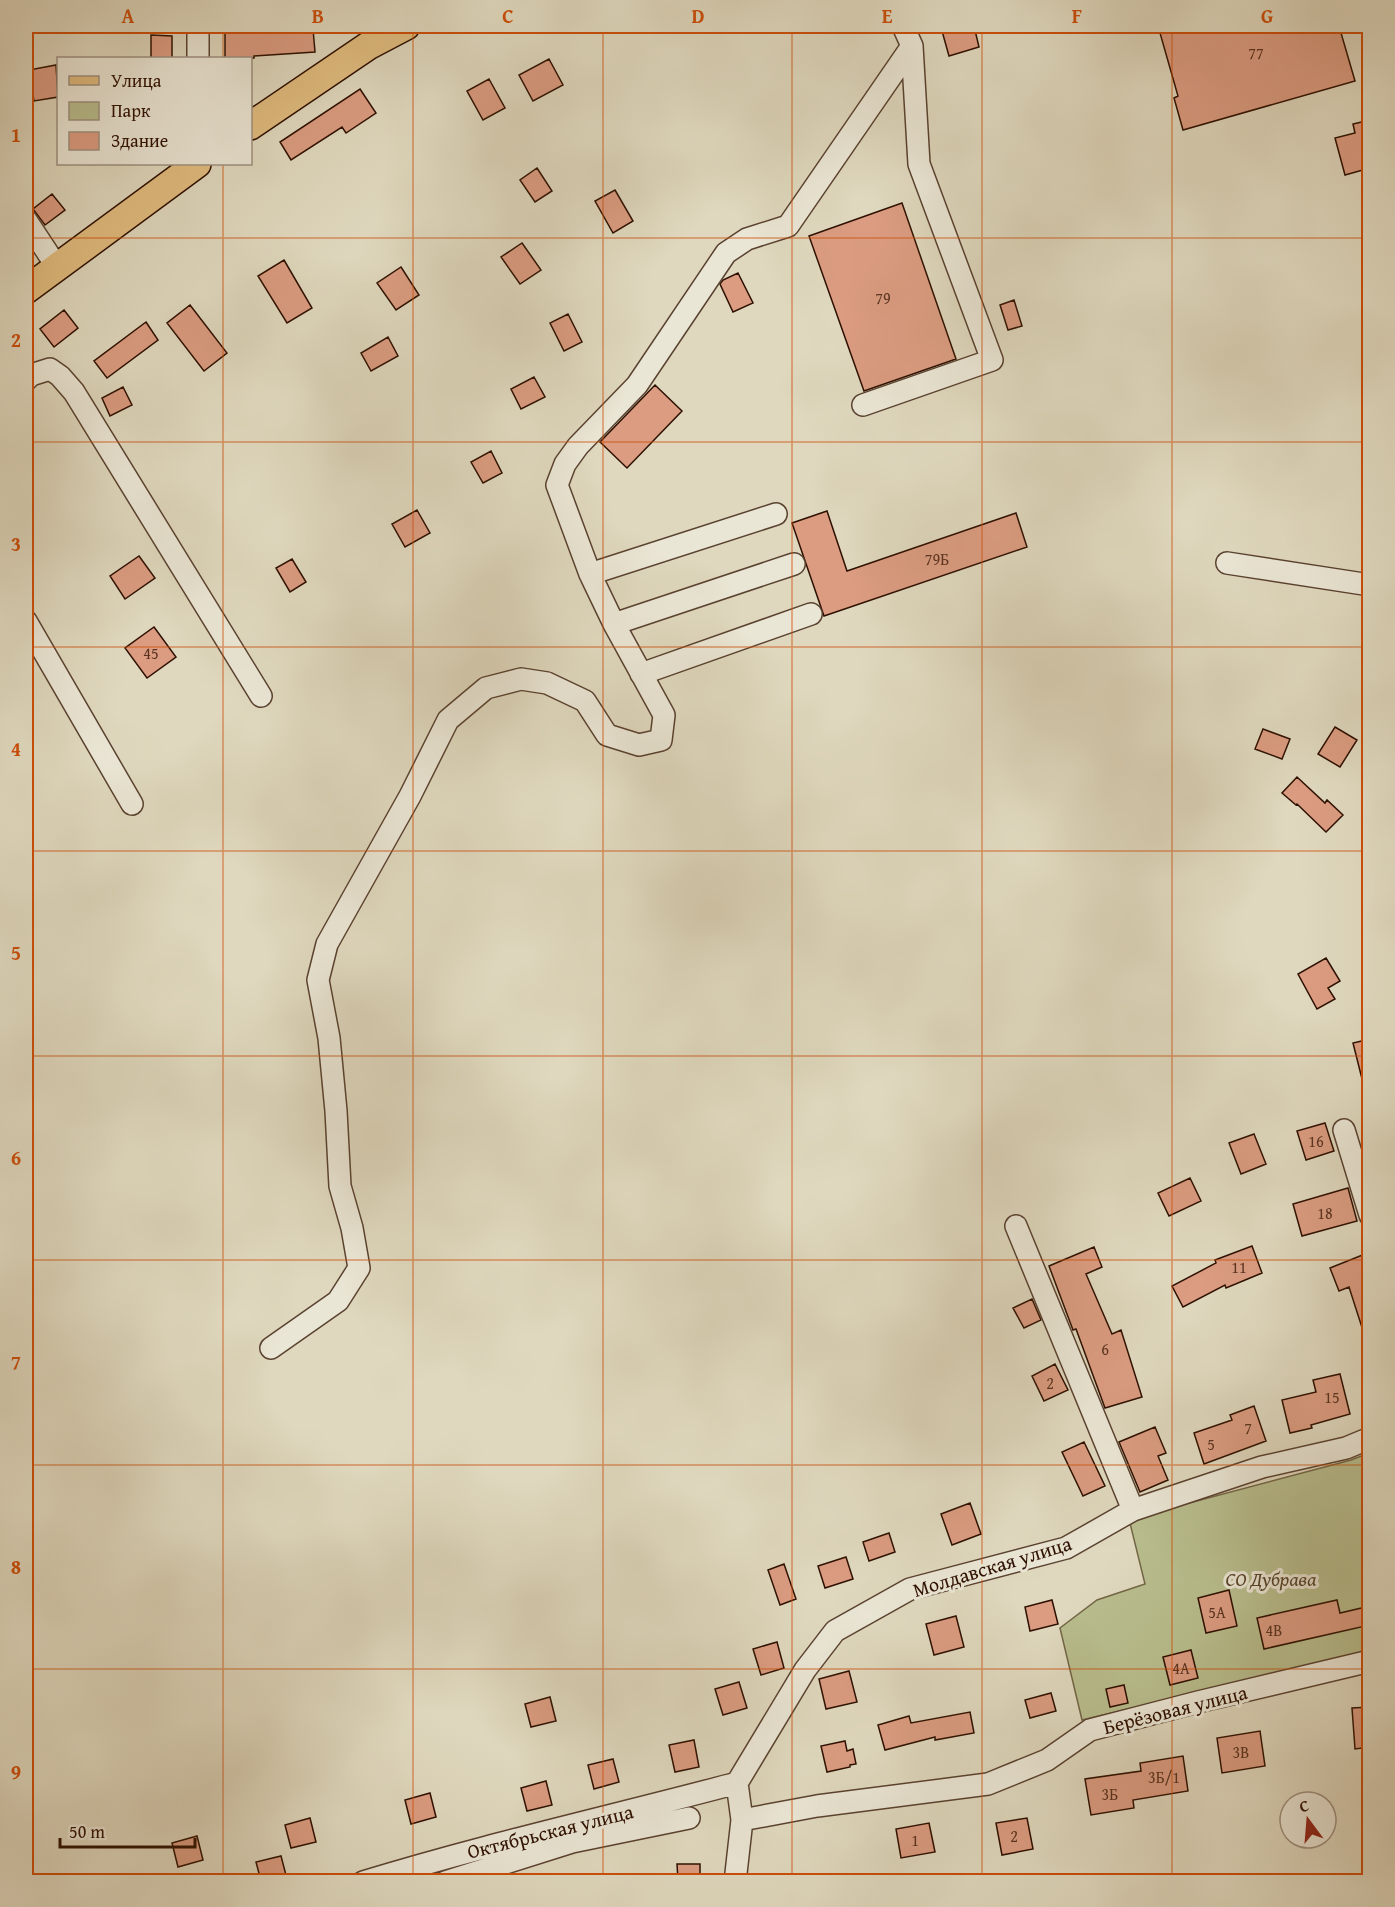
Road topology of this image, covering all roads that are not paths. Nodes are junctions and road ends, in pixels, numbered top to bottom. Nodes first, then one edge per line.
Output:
1 (198, 26) edge
2 (406, 26) edge
3 (903, 26) edge
4 (912, 46) junction
5 (198, 57) edge
6 (252, 125) edge
7 (195, 165) edge
8 (26, 220) edge
9 (57, 267) junction
10 (26, 290) edge
11 (26, 380) edge
12 (863, 405) dead end
13 (776, 514) dead end
14 (1227, 563) dead end
15 (794, 564) dead end
16 (590, 574) junction
17 (1370, 585) edge
18 (811, 614) dead end
19 (26, 621) edge
20 (614, 624) junction
21 (641, 674) junction
22 (261, 696) dead end
23 (132, 804) dead end
24 (1344, 1130) dead end
25 (1370, 1215) edge
26 (1016, 1227) dead end
27 (271, 1348) dead end
28 (1370, 1438) edge
29 (1133, 1510) junction
30 (1370, 1661) edge
31 (737, 1783) junction
32 (689, 1818) dead end
33 (742, 1820) junction
34 (395, 1877) edge
35 (363, 1881) edge
36 (445, 1881) edge
37 (735, 1881) edge

1 - 5 street
2 - 6 main road
3 - 4 street
4 - 12 street
4 - 16 street
7 - 9 main road
8 - 9 street
9 - 10 main road
11 - 22 street
13 - 16 street
14 - 17 street
15 - 20 street
16 - 20 street
18 - 21 street
19 - 23 street
20 - 21 street
21 - 27 street
24 - 25 street
26 - 29 street
28 - 29 street, Молдавская улица
29 - 31 street, Молдавская улица
30 - 33 street, Берёзовая улица
31 - 33 street
31 - 34 street, Октябрьская улица
32 - 36 street
33 - 37 street
34 - 35 street, Октябрьская улица

